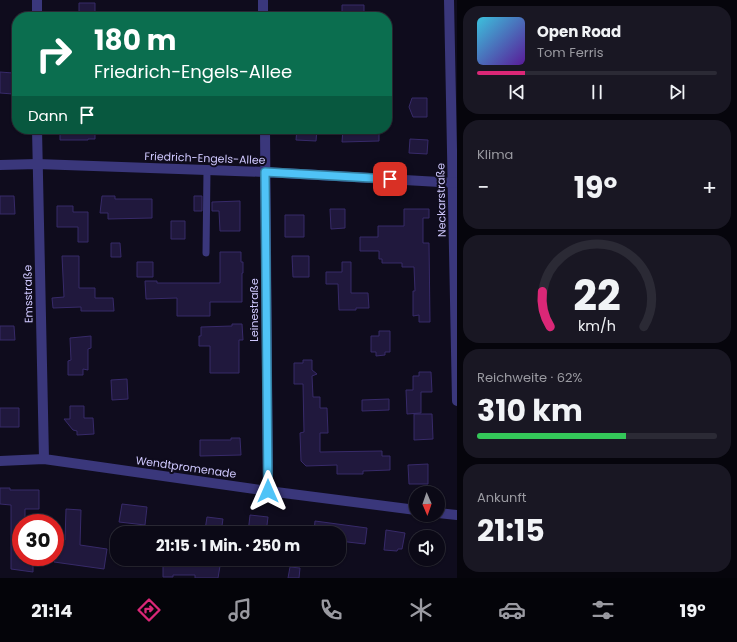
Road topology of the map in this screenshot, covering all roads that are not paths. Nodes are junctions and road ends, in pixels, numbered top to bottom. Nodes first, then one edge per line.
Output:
1 (37, 0) edge
2 (263, 0) edge
3 (449, 0) edge
4 (37, 12) edge
5 (263, 12) edge
6 (37, 134) edge
7 (265, 134) edge
8 (37, 164) junction
9 (0, 165) edge
10 (206, 170) junction
11 (265, 172) junction
12 (455, 182) edge
13 (206, 253) dead end
14 (457, 400) edge
15 (44, 459) junction
16 (0, 461) edge
17 (268, 491) junction
18 (409, 509) edge
19 (445, 513) edge
20 (457, 515) edge

1 - 4 street
2 - 5 street
3 - 12 street, Neckarstraße
6 - 8 street, Emsstraße
7 - 11 street, Leinestraße
8 - 9 street, Friedrich-Engels-Allee
8 - 10 street, Friedrich-Engels-Allee
8 - 15 street, Emsstraße
10 - 11 street, Friedrich-Engels-Allee
10 - 13 lane
11 - 12 street, Friedrich-Engels-Allee
11 - 17 street, Leinestraße
12 - 14 street, Neckarstraße
15 - 16 street, Wendtpromenade
15 - 17 street, Wendtpromenade
17 - 18 street, Wendtpromenade
19 - 20 street

